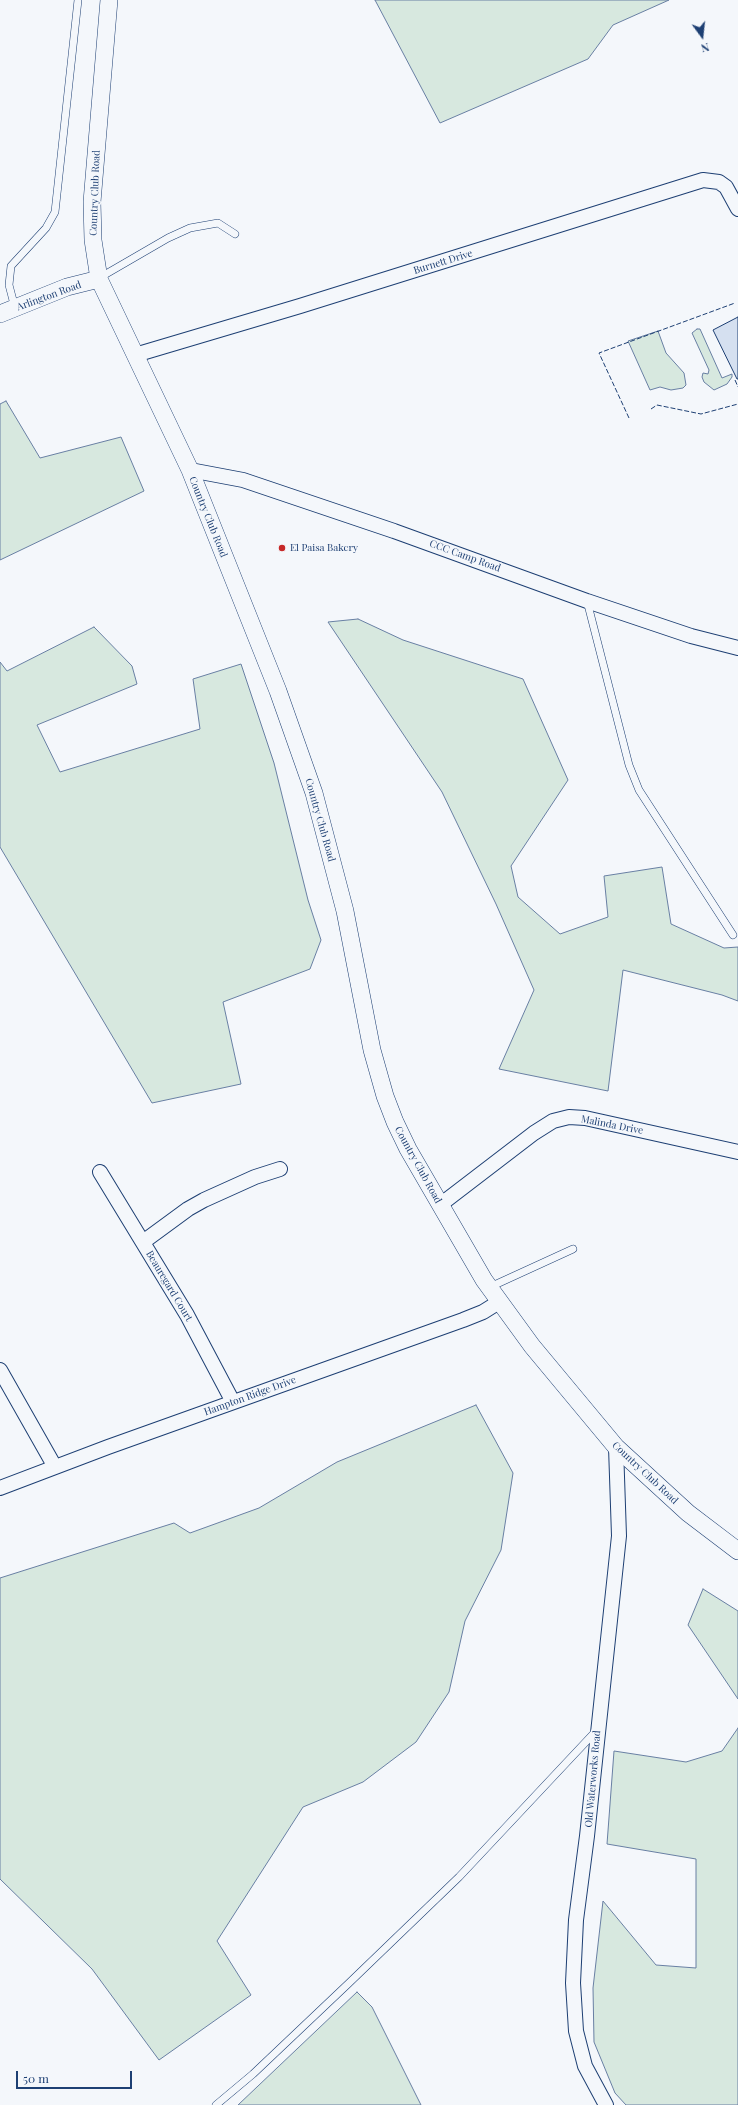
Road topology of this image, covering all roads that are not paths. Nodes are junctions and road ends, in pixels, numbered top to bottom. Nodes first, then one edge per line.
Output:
1 (78, 0) edge
2 (109, 0) edge
3 (738, 209) edge
4 (235, 234) dead end
5 (99, 279) junction
6 (8, 311) edge
7 (134, 354) junction
8 (190, 470) junction
9 (587, 600) junction
10 (738, 648) edge
11 (733, 935) dead end
12 (738, 1152) edge
13 (280, 1169) dead end
14 (100, 1172) dead end
15 (440, 1205) junction
16 (143, 1242) junction
17 (573, 1249) dead end
18 (489, 1287) junction
19 (499, 1302) junction
20 (0, 1370) edge
21 (233, 1402) junction
22 (616, 1447) junction
23 (55, 1467) junction
24 (0, 1488) edge
25 (738, 1551) edge
26 (597, 1730) junction
27 (216, 2105) edge
28 (606, 2105) edge

1 - 6 lane
2 - 5 street, Country Club Road
3 - 7 street, Burnett Drive
4 - 5 lane
5 - 6 street, Arlington Road
5 - 7 street, Country Club Road
7 - 8 street, Country Club Road
8 - 9 street, CCC Camp Road
8 - 15 street, Country Club Road
9 - 10 street, CCC Camp Road
9 - 11 lane
12 - 15 street, Malinda Drive
13 - 16 street
14 - 16 street, Beauregard Court
15 - 18 street, Country Club Road
16 - 21 street, Beauregard Court
17 - 18 lane
18 - 19 street, Country Club Road
19 - 21 street, Hampton Ridge Drive
19 - 22 street, Country Club Road
20 - 23 street
21 - 23 street, Hampton Ridge Drive
22 - 25 street, Country Club Road
22 - 26 street, Old Waterworks Road
23 - 24 street, Hampton Ridge Drive
26 - 27 lane
26 - 28 street, Old Waterworks Road

